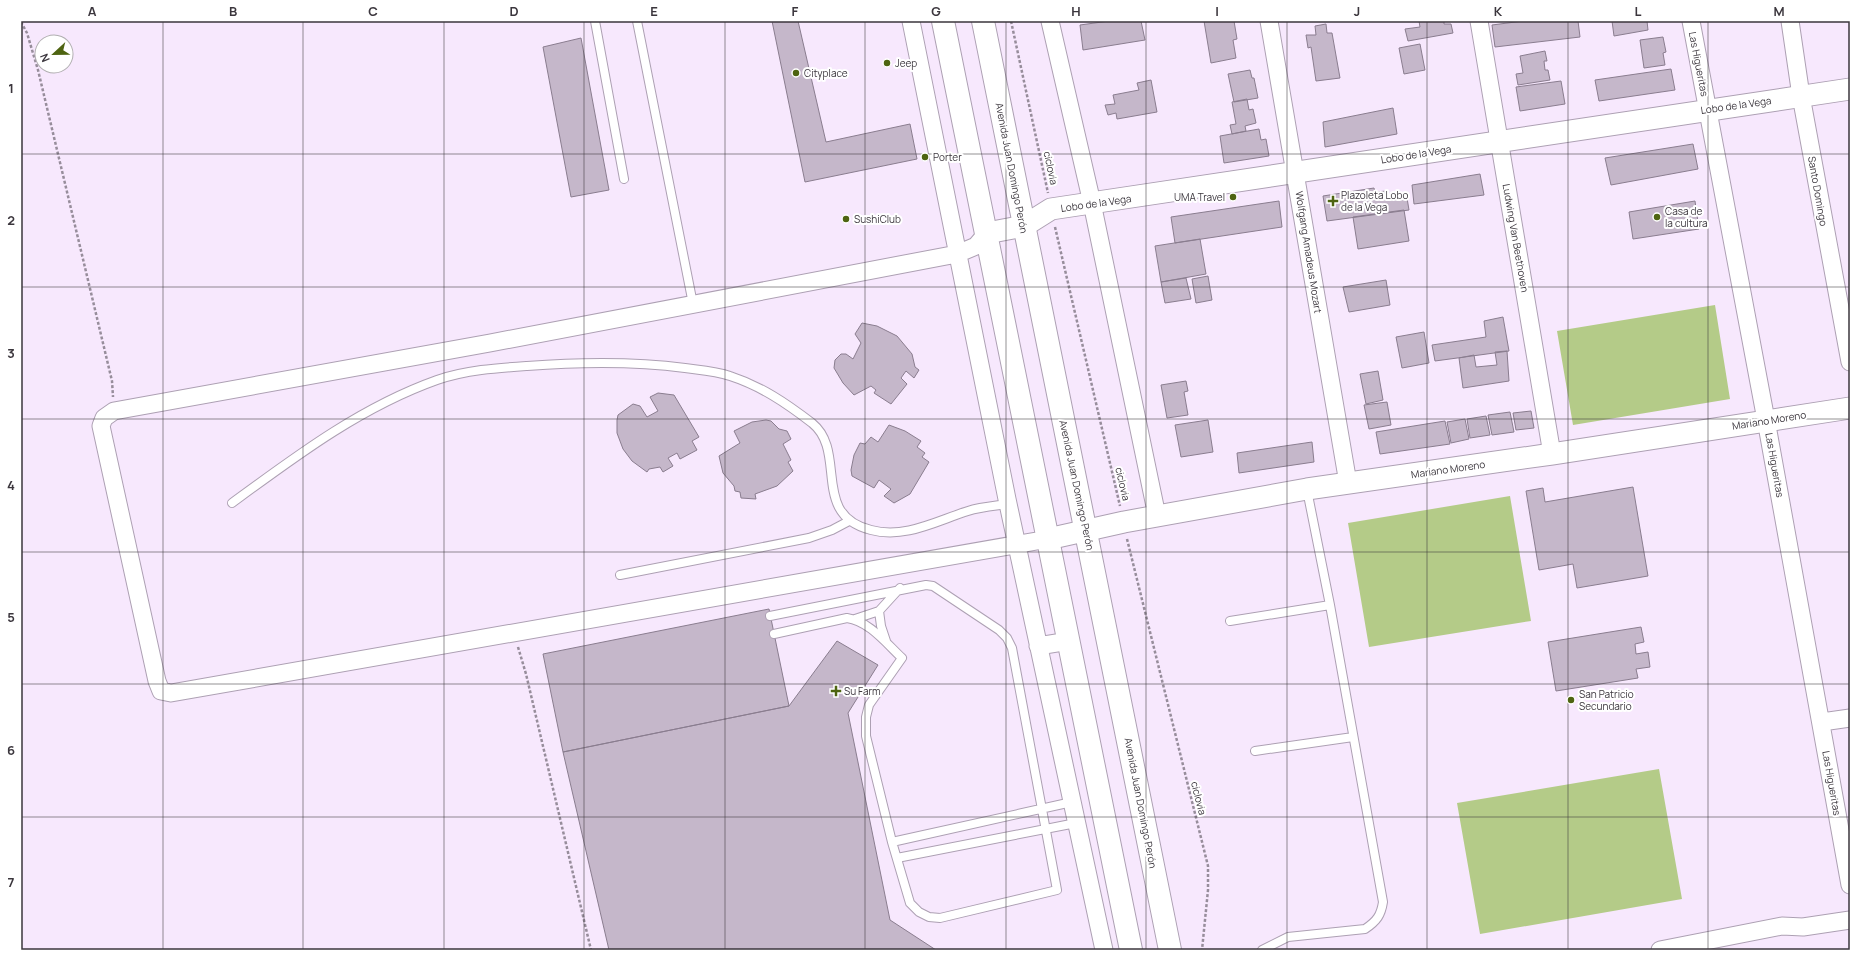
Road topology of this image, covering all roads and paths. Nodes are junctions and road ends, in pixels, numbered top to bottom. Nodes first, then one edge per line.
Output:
1 (595, 21) edge
2 (637, 21) edge
3 (910, 21) edge
4 (943, 21) edge
5 (983, 21) edge
6 (1011, 21) edge
7 (1050, 21) edge
8 (1270, 21) edge
9 (1479, 21) edge
10 (1691, 21) edge
11 (1790, 21) edge
12 (21, 22) edge
13 (1850, 89) edge
14 (1801, 96) junction
15 (1708, 109) junction
16 (1500, 141) junction
17 (1296, 173) junction
18 (624, 179) dead end
19 (1092, 203) junction
20 (1051, 209) junction
21 (1024, 226) junction
22 (987, 234) junction
23 (957, 254) junction
24 (693, 304) junction
25 (1850, 362) edge
26 (1850, 408) edge
27 (114, 411) junction
28 (1766, 420) junction
29 (1552, 454) junction
30 (1348, 483) junction
31 (1307, 489) junction
32 (232, 503) dead end
33 (1008, 504) junction
34 (1157, 516) junction
35 (849, 521) junction
36 (1124, 522) junction
37 (1087, 531) junction
38 (1048, 539) junction
39 (1016, 544) junction
40 (620, 575) dead end
41 (900, 588) junction
42 (1330, 605) junction
43 (879, 611) junction
44 (770, 616) dead end
45 (855, 619) junction
46 (1230, 621) dead end
47 (514, 634) junction
48 (774, 634) dead end
49 (1069, 641) junction
50 (886, 644) junction
51 (1038, 646) junction
52 (1850, 718) edge
53 (1822, 722) junction
54 (1353, 737) junction
55 (1255, 751) dead end
56 (1072, 802) junction
57 (1041, 809) junction
58 (1076, 823) junction
59 (1045, 829) junction
60 (892, 842) junction
61 (897, 858) junction
62 (1850, 885) edge
63 (1850, 920) edge
64 (591, 950) edge
65 (1104, 950) edge
66 (1131, 950) edge
67 (1170, 950) edge
68 (1202, 950) edge
69 (1262, 950) edge
70 (1660, 950) edge

1 - 18 lane
2 - 24 lane
3 - 23 street
4 - 22 main road
5 - 21 main road, Avenida Juan Domingo Perón
6 - 20 path, ciclovia
7 - 19 street
8 - 17 street, Wolfgang Amadeus Mozart
9 - 16 street, Ludwing Van Beethoven
10 - 15 street, Las Higueritas
11 - 14 street, Santo Domingo
12 - 27 path
13 - 14 street, Lobo de la Vega
14 - 15 street, Lobo de la Vega
14 - 25 street, Santo Domingo
15 - 16 street, Lobo de la Vega
15 - 28 street, Las Higueritas
16 - 17 street, Lobo de la Vega
16 - 29 street, Ludwing Van Beethoven
17 - 19 street, Lobo de la Vega
17 - 30 street, Wolfgang Amadeus Mozart
19 - 20 street, Lobo de la Vega
19 - 34 street
20 - 21 street, Lobo de la Vega
20 - 36 path, ciclovia
21 - 22 street, Lobo de la Vega
21 - 37 main road, Avenida Juan Domingo Perón
22 - 23 street
22 - 38 main road
23 - 24 street
23 - 33 street
24 - 27 street
26 - 28 street, Mariano Moreno
27 - 47 street
28 - 29 street, Mariano Moreno
28 - 53 street, Las Higueritas
29 - 30 street, Mariano Moreno
30 - 31 street, Mariano Moreno
31 - 34 street, Mariano Moreno
31 - 42 lane
32 - 35 lane
33 - 35 lane
33 - 39 street
34 - 36 street, Mariano Moreno
35 - 40 lane
36 - 37 street, Mariano Moreno
36 - 68 path, ciclovia
37 - 38 street, Mariano Moreno
37 - 67 main road, Avenida Juan Domingo Perón
38 - 39 street
38 - 49 main road
39 - 47 street
39 - 51 street
41 - 43 lane
41 - 44 lane
41 - 57 lane
42 - 46 lane
42 - 54 lane
43 - 45 lane
43 - 50 lane
45 - 48 lane
45 - 50 lane
47 - 64 path
49 - 51 street
49 - 66 main road
50 - 60 lane
51 - 56 street
52 - 53 street
53 - 62 street, Las Higueritas
54 - 55 lane
54 - 69 lane
56 - 57 lane
56 - 58 street
57 - 59 lane
57 - 60 lane
58 - 59 lane
58 - 65 street
59 - 61 lane
59 - 61 lane
60 - 61 lane
63 - 70 street

